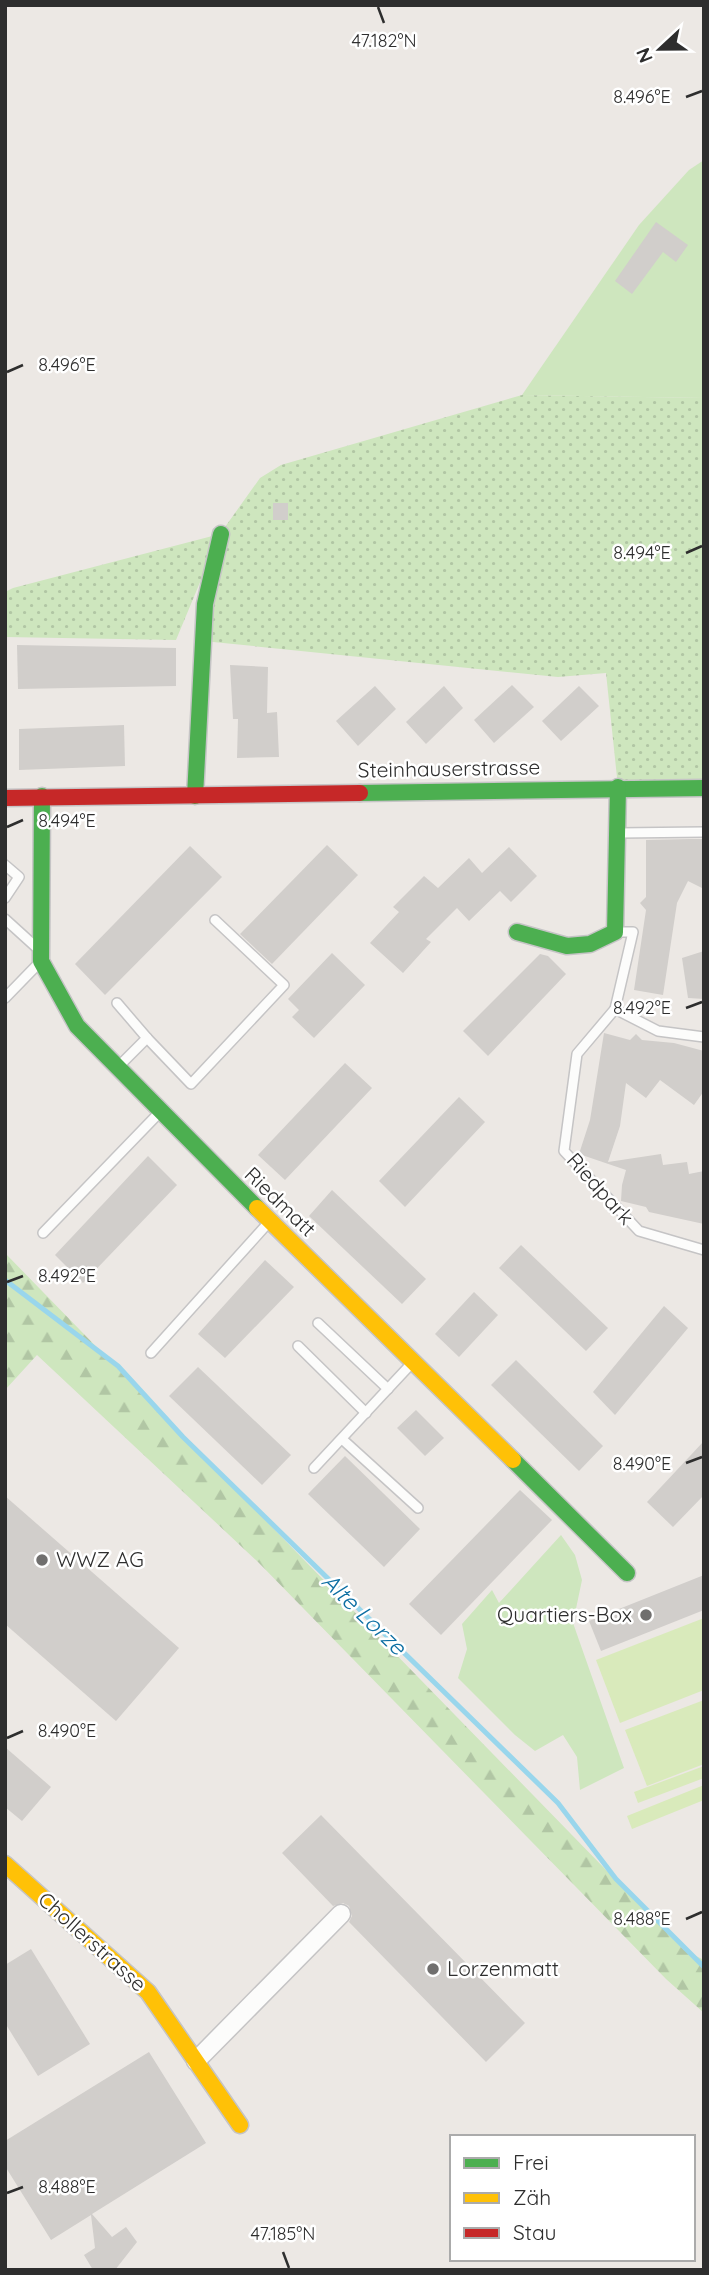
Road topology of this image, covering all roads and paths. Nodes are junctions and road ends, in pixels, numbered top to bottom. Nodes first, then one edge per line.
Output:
1 (220, 534) dead end
2 (618, 788) junction
3 (704, 788) edge
4 (42, 796) junction
5 (195, 796) junction
6 (5, 798) edge
7 (704, 832) edge
8 (617, 833) junction
9 (5, 864) edge
10 (5, 898) edge
11 (5, 919) edge
12 (215, 920) dead end
13 (517, 932) dead end
14 (615, 933) junction
15 (41, 956) junction
16 (5, 998) edge
17 (117, 1003) dead end
18 (615, 1009) junction
19 (704, 1037) edge
20 (147, 1038) junction
21 (117, 1068) junction
22 (160, 1112) junction
23 (270, 1221) junction
24 (43, 1233) dead end
25 (704, 1251) edge
26 (318, 1323) dead end
27 (298, 1346) dead end
28 (151, 1353) dead end
29 (414, 1362) junction
30 (388, 1389) junction
31 (366, 1413) junction
32 (342, 1439) junction
33 (314, 1468) dead end
34 (418, 1508) dead end
35 (627, 1573) dead end
36 (5, 1864) edge
37 (341, 1914) dead end
38 (195, 2061) junction
39 (240, 2125) dead end

1 - 5 street
2 - 3 street, Steinhauserstrasse
2 - 5 street, Steinhauserstrasse
2 - 8 street
4 - 5 street, Steinhauserstrasse
4 - 6 street, Steinhauserstrasse
4 - 15 street, Riedmatt
7 - 8 lane
8 - 14 street
9 - 10 lane
11 - 15 lane
12 - 20 lane
13 - 14 street
14 - 18 lane, Riedpark
15 - 16 lane
15 - 21 street, Riedmatt
17 - 20 lane
18 - 19 lane
18 - 25 lane, Riedpark
20 - 21 lane
21 - 22 street, Riedmatt
22 - 23 street, Riedmatt
22 - 24 lane
23 - 28 lane
23 - 29 street, Riedmatt
26 - 30 lane
27 - 31 lane
29 - 30 lane
29 - 35 street, Riedmatt
30 - 31 lane
31 - 32 lane
32 - 33 lane
32 - 34 lane
36 - 38 street, Chollerstrasse
37 - 38 street
38 - 39 street, Chollerstrasse

